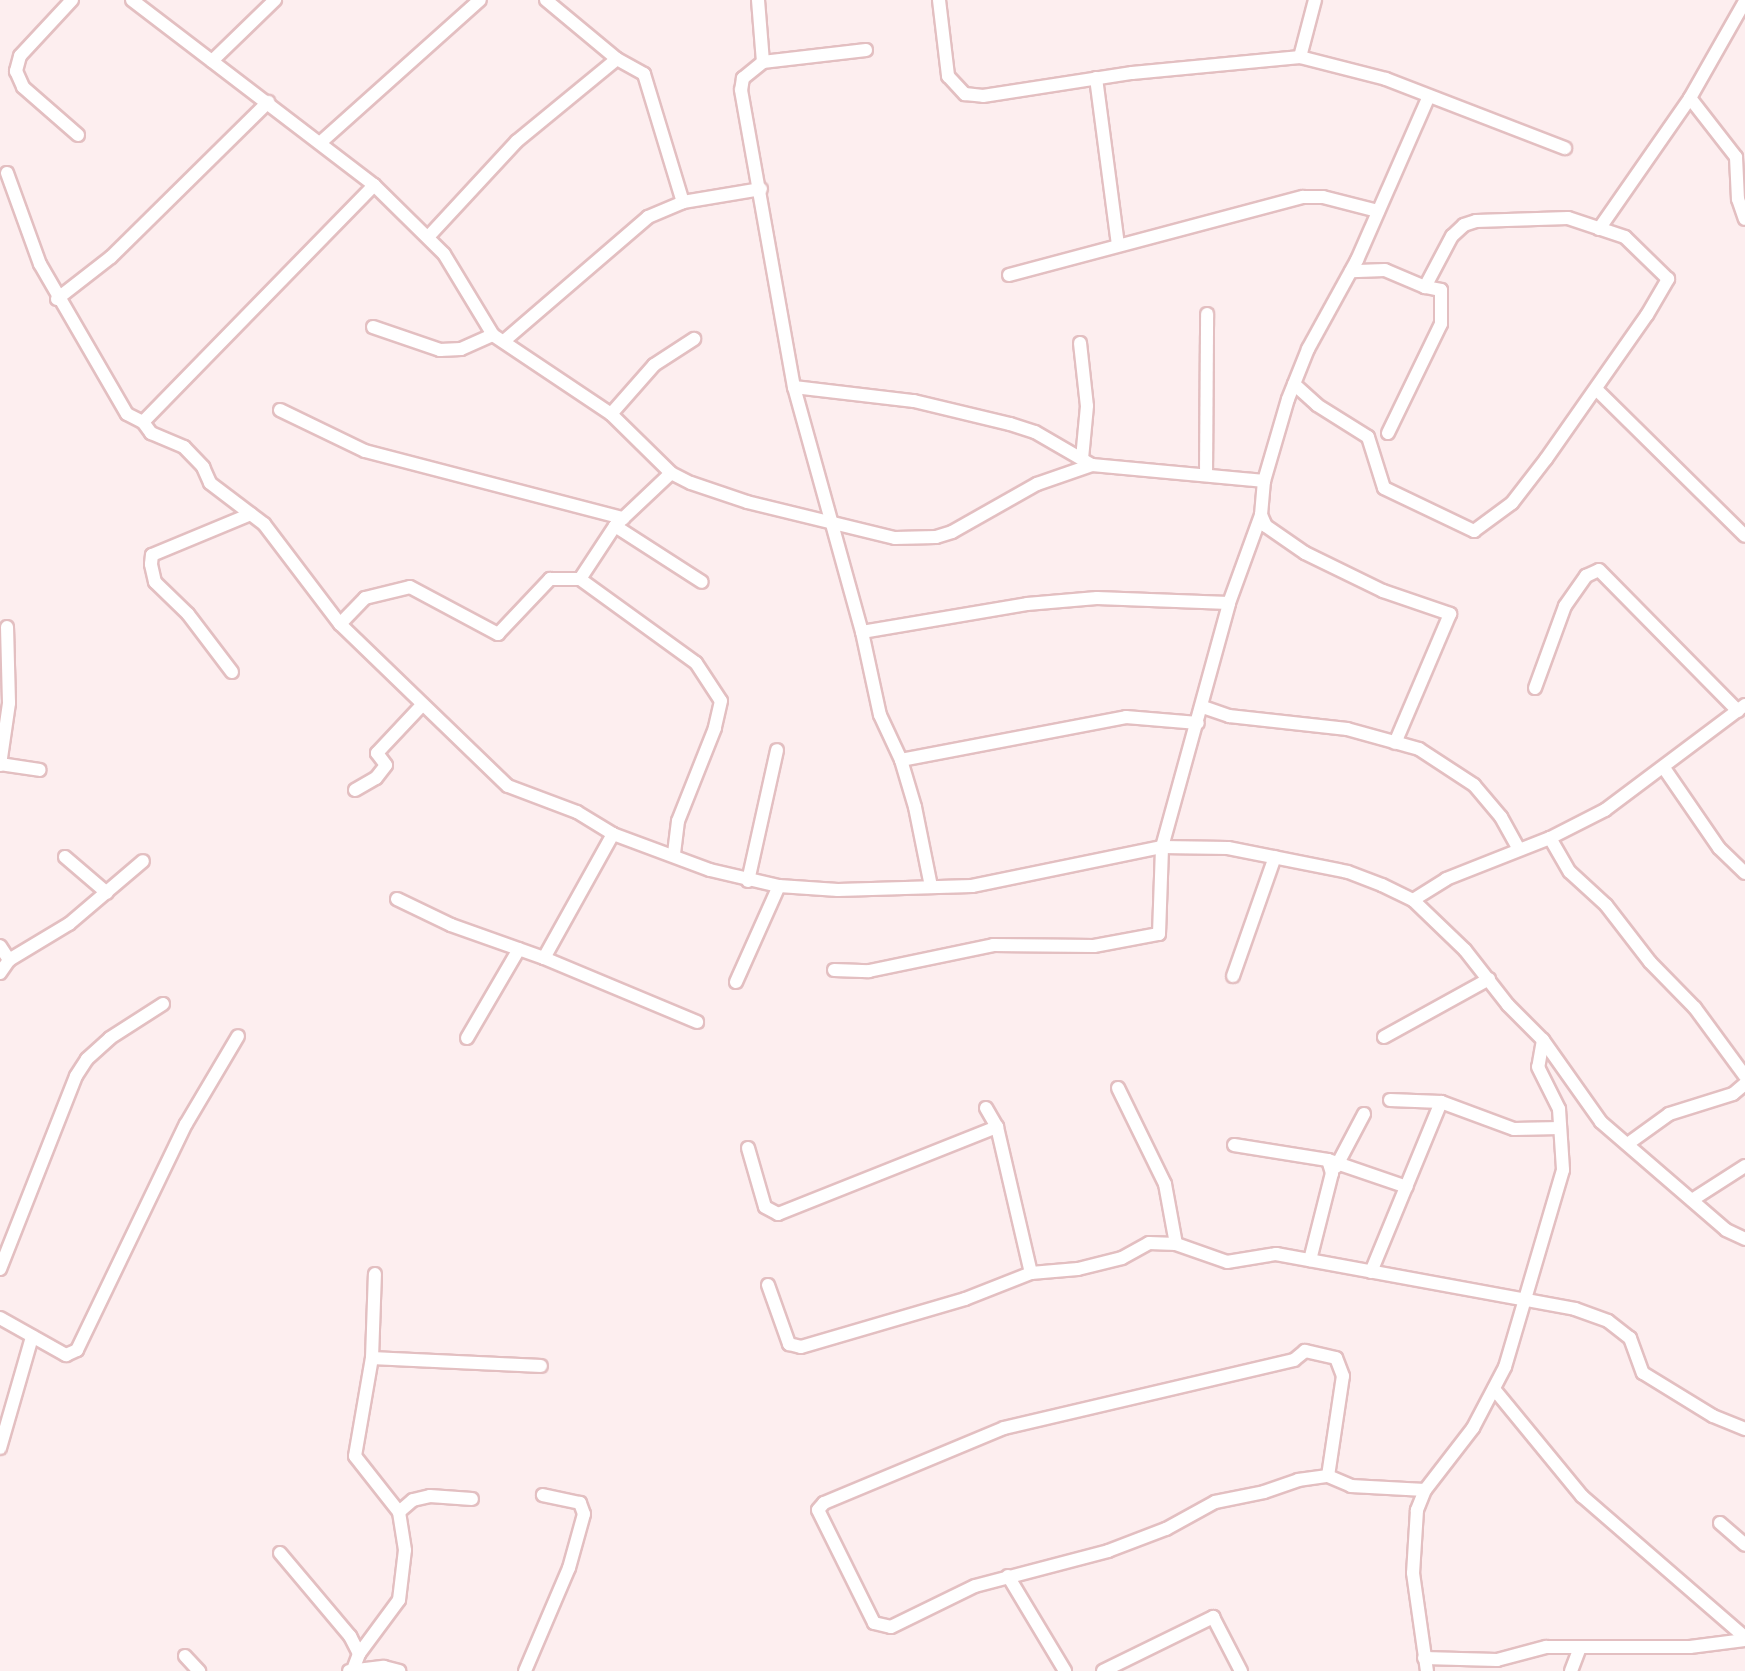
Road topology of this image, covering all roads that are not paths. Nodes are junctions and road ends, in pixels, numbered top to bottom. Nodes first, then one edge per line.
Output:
1 (132, 0) edge
2 (275, 0) edge
3 (480, 0) edge
4 (546, 0) edge
5 (758, 0) edge
6 (939, 0) edge
7 (1315, 0) edge
8 (67, 1) edge
9 (1742, 1) edge
10 (866, 50) dead end
11 (1300, 58) junction
12 (617, 59) junction
13 (212, 61) junction
14 (763, 62) junction
15 (1096, 78) junction
16 (1428, 98) junction
17 (1690, 98) junction
18 (268, 102) junction
19 (78, 135) dead end
20 (321, 142) junction
21 (1565, 148) dead end
22 (1740, 153) edge
23 (8, 173) dead end
24 (374, 185) junction
25 (761, 189) junction
26 (683, 202) junction
27 (1378, 211) junction
28 (1745, 219) edge
29 (1599, 229) junction
30 (429, 236) junction
31 (1118, 245) junction
32 (1351, 271) junction
33 (1009, 275) dead end
34 (1425, 287) junction
35 (57, 299) junction
36 (1207, 314) dead end
37 (373, 327) dead end
38 (498, 338) junction
39 (694, 339) dead end
40 (1080, 343) dead end
41 (1294, 384) junction
42 (794, 387) junction
43 (1596, 389) junction
44 (279, 410) dead end
45 (611, 414) junction
46 (143, 422) junction
47 (1388, 433) dead end
48 (1087, 462) junction
49 (671, 473) junction
50 (1206, 475) junction
51 (1264, 481) junction
52 (251, 514) junction
53 (1261, 515) junction
54 (828, 519) junction
55 (619, 522) junction
56 (1744, 532) edge
57 (580, 579) junction
58 (702, 582) dead end
59 (1229, 603) junction
60 (340, 625) junction
61 (7, 627) dead end
62 (862, 632) junction
63 (232, 672) dead end
64 (1535, 688) dead end
65 (422, 705) junction
66 (1203, 707) junction
67 (1742, 708) edge
68 (1198, 723) junction
69 (1395, 743) junction
70 (777, 750) dead end
71 (901, 760) junction
72 (0, 764) edge
73 (1664, 768) junction
74 (40, 769) dead end
75 (355, 790) dead end
76 (613, 834) junction
77 (1550, 838) junction
78 (1162, 847) junction
79 (1519, 849) junction
80 (674, 855) junction
81 (65, 857) dead end
82 (1275, 857) junction
83 (142, 861) dead end
84 (1745, 873) edge
85 (748, 881) junction
86 (779, 886) junction
87 (931, 886) junction
88 (107, 893) junction
89 (397, 899) dead end
90 (1413, 900) junction
91 (0, 946) edge
92 (519, 948) junction
93 (544, 958) junction
94 (9, 960) junction
95 (834, 970) dead end
96 (0, 973) edge
97 (1233, 976) dead end
98 (1489, 979) junction
99 (736, 982) dead end
100 (163, 1004) dead end
101 (697, 1022) dead end
102 (238, 1036) dead end
103 (1384, 1037) dead end
104 (467, 1038) dead end
105 (1542, 1040) junction
106 (1745, 1076) edge
107 (1745, 1084) edge
108 (1118, 1088) dead end
109 (1390, 1100) dead end
110 (1441, 1102) junction
111 (986, 1108) dead end
112 (1364, 1114) dead end
113 (997, 1127) junction
114 (1560, 1128) junction
115 (1629, 1143) junction
116 (1234, 1145) dead end
117 (748, 1148) dead end
118 (1333, 1165) junction
119 (1745, 1166) edge
120 (1407, 1188) junction
121 (1692, 1200) junction
122 (1745, 1239) edge
123 (1175, 1244) junction
124 (1310, 1259) junction
125 (1, 1262) edge
126 (1371, 1272) junction
127 (1031, 1273) junction
128 (376, 1274) dead end
129 (768, 1285) dead end
130 (1527, 1297) junction
131 (0, 1318) edge
132 (32, 1337) junction
133 (372, 1358) junction
134 (541, 1366) dead end
135 (1494, 1389) junction
136 (1745, 1429) edge
137 (0, 1448) edge
138 (1328, 1476) junction
139 (1425, 1490) junction
140 (543, 1495) dead end
141 (472, 1499) dead end
142 (399, 1512) junction
143 (1720, 1523) dead end
144 (1745, 1545) edge
145 (280, 1553) dead end
146 (1009, 1576) junction
147 (1745, 1638) edge
148 (1578, 1650) junction
149 (359, 1654) junction
150 (185, 1656) dead end
151 (1424, 1657) junction
152 (351, 1669) edge
153 (199, 1671) edge
154 (399, 1671) edge
155 (525, 1671) edge
156 (1065, 1671) edge
157 (1103, 1671) edge
158 (1241, 1671) edge
159 (1427, 1671) edge
160 (1571, 1671) edge

1 - 13 street
2 - 13 street
3 - 20 street
4 - 12 street
5 - 14 street
6 - 15 street
7 - 11 street
8 - 19 street
9 - 17 street
10 - 14 street
11 - 15 street
11 - 16 street
12 - 26 street
12 - 30 street
13 - 18 street
14 - 25 street
15 - 31 street
16 - 21 street
16 - 27 street
17 - 22 street
17 - 29 street
18 - 20 street
18 - 35 street
20 - 24 street
22 - 28 street
23 - 35 street
24 - 30 street
24 - 46 street
25 - 26 street
25 - 42 street
26 - 38 street
27 - 31 street
27 - 32 street
29 - 34 street
29 - 43 street
30 - 38 street
31 - 33 street
32 - 34 street
32 - 41 street
34 - 47 street
35 - 46 street
36 - 50 street
37 - 38 street
38 - 45 street
39 - 45 street
40 - 48 street
41 - 43 street
41 - 51 street
42 - 48 street
42 - 54 street
43 - 56 street
44 - 55 street
45 - 49 street
46 - 52 street
48 - 50 street
48 - 54 street
49 - 54 street
49 - 55 street
50 - 51 street
51 - 53 street
52 - 60 street
52 - 63 street
53 - 59 street
53 - 69 street
54 - 62 street
55 - 57 street
55 - 58 street
57 - 60 street
57 - 80 street
59 - 62 street
59 - 66 street
60 - 65 street
61 - 72 street
62 - 71 street
64 - 67 street
65 - 75 street
65 - 76 street
66 - 68 street
66 - 69 street
67 - 73 street
68 - 71 street
68 - 78 street
69 - 79 street
70 - 85 street
71 - 87 street
72 - 74 street
73 - 77 street
73 - 84 street
76 - 80 street
76 - 93 street
77 - 79 street
77 - 106 street
78 - 82 street
78 - 87 street
78 - 95 street
79 - 90 street
80 - 85 street
81 - 88 street
82 - 90 street
82 - 97 street
83 - 88 street
85 - 86 street
86 - 87 street
86 - 99 street
88 - 94 street
89 - 92 street
90 - 98 street
91 - 94 street
92 - 93 street
92 - 104 street
93 - 101 street
94 - 96 street
98 - 103 street
98 - 105 street
100 - 125 street
102 - 132 street
105 - 114 street
105 - 115 street
107 - 115 street
108 - 123 street
109 - 110 street
110 - 114 street
110 - 120 street
111 - 113 street
112 - 118 street
113 - 117 street
113 - 127 street
114 - 130 street
115 - 121 street
116 - 118 street
118 - 120 street
118 - 124 street
119 - 121 street
120 - 126 street
121 - 122 street
123 - 124 street
123 - 127 street
124 - 126 street
126 - 130 street
127 - 129 street
128 - 133 street
130 - 135 street
130 - 136 street
131 - 132 street
132 - 137 street
133 - 134 street
133 - 142 street
135 - 139 street
135 - 147 street
138 - 139 street
138 - 146 street
138 - 146 street
139 - 151 street
140 - 155 street
141 - 142 street
142 - 149 street
143 - 144 street
145 - 149 street
146 - 156 street
147 - 148 street
148 - 151 street
148 - 160 street
149 - 152 street
150 - 153 street
151 - 159 street
152 - 154 street
157 - 158 street

